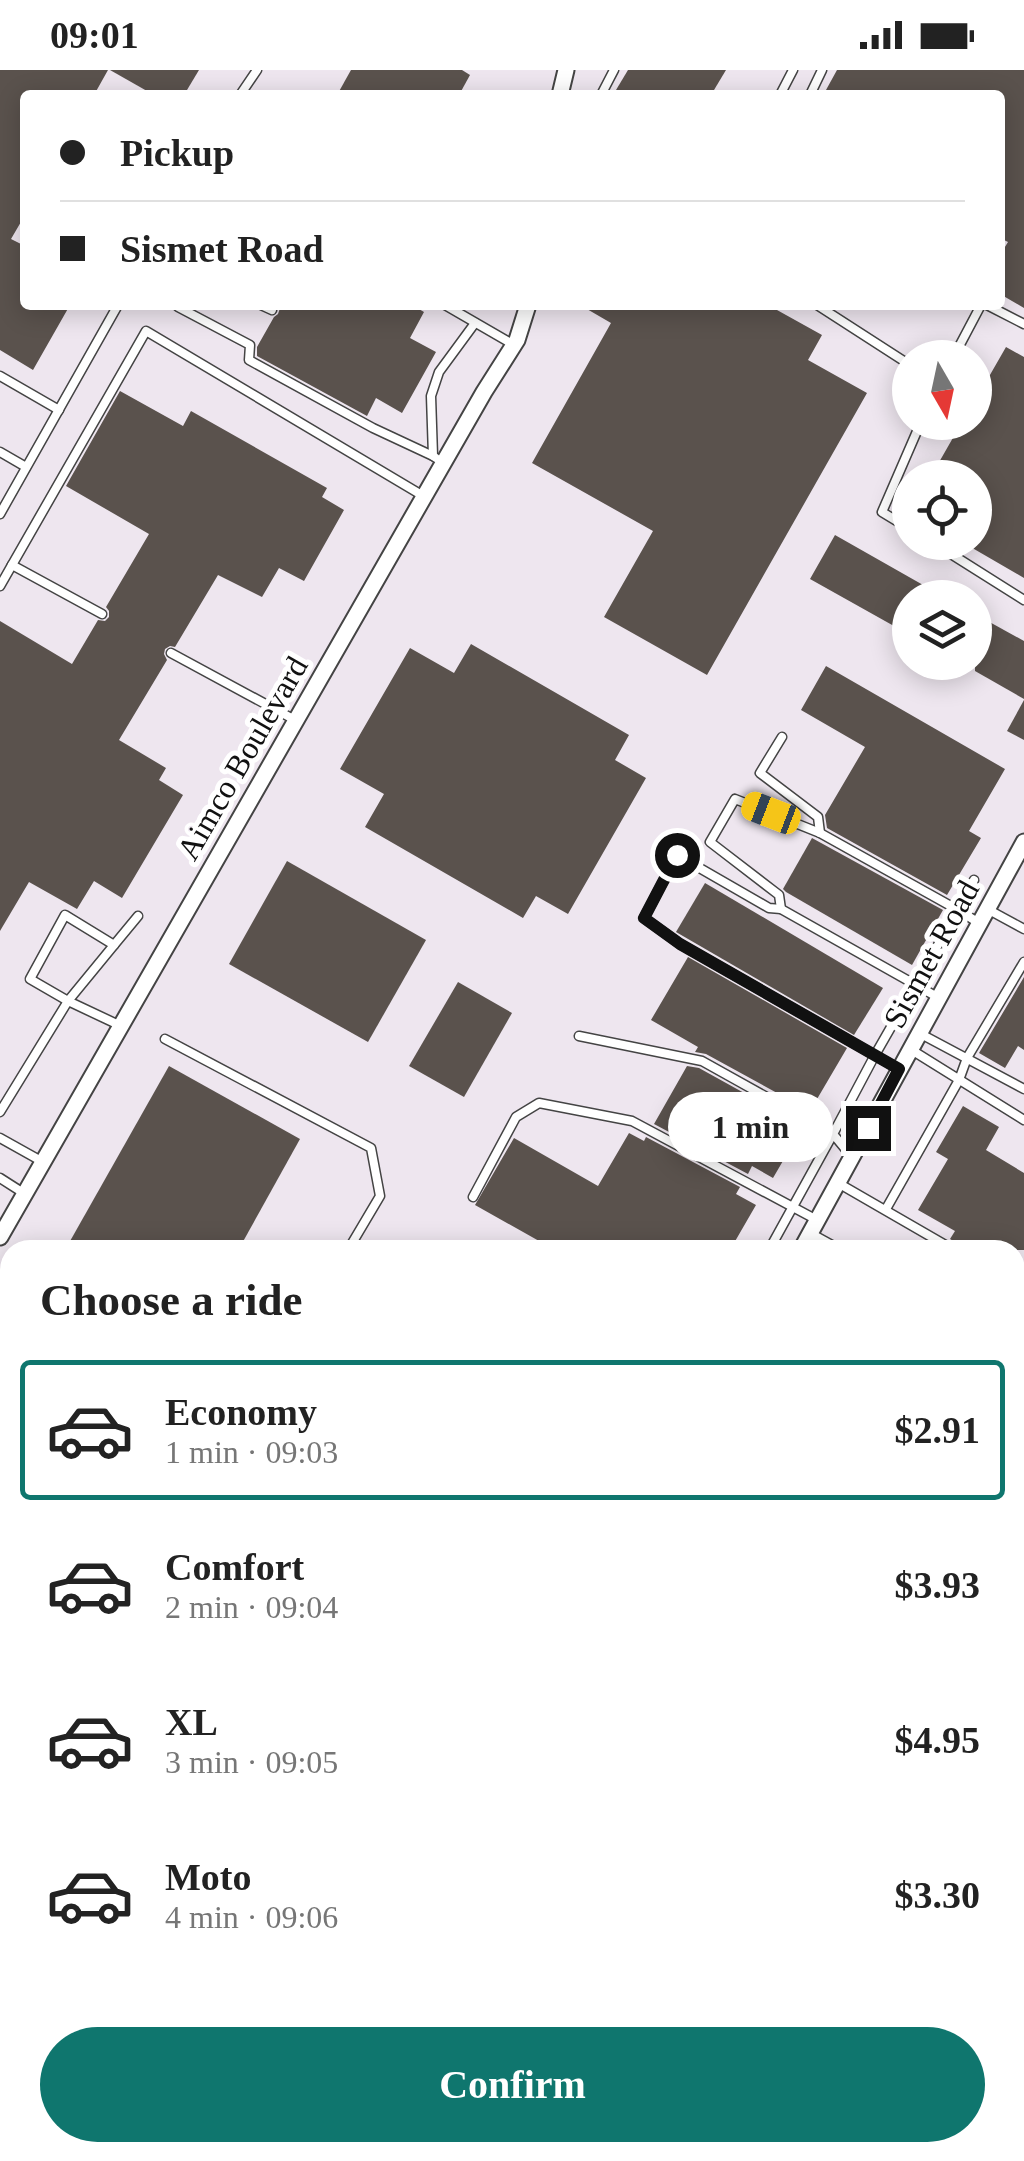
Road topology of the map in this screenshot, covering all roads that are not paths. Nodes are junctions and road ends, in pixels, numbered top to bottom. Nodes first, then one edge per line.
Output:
1 (115, 310) edge
2 (182, 310) edge
3 (454, 310) edge
4 (527, 310) edge
5 (825, 310) edge
6 (981, 310) edge
7 (995, 310) edge
8 (475, 322) junction
9 (1024, 324) edge
10 (964, 340) edge
11 (514, 345) junction
12 (892, 353) edge
13 (0, 376) edge
14 (59, 410) junction
15 (0, 452) edge
16 (438, 460) junction
17 (26, 468) junction
18 (892, 489) edge
19 (425, 497) junction
20 (0, 514) edge
21 (892, 518) edge
22 (961, 560) edge
23 (12, 565) junction
24 (0, 586) edge
25 (1024, 600) edge
26 (102, 614) dead end
27 (172, 653) dead end
28 (296, 720) junction
29 (782, 737) dead end
30 (820, 833) junction
31 (1024, 842) edge
32 (974, 880) dead end
33 (781, 909) junction
34 (958, 910) junction
35 (138, 916) dead end
36 (983, 916) junction
37 (1024, 930) edge
38 (114, 946) junction
39 (1024, 962) edge
40 (916, 985) junction
41 (939, 998) junction
42 (68, 1001) junction
43 (120, 1026) junction
44 (919, 1033) junction
45 (579, 1036) dead end
46 (165, 1039) dead end
47 (910, 1049) junction
48 (875, 1055) junction
49 (966, 1058) junction
50 (899, 1069) junction
51 (959, 1080) junction
52 (1024, 1089) edge
53 (0, 1112) edge
54 (1024, 1120) edge
55 (833, 1134) junction
56 (0, 1138) edge
57 (852, 1157) junction
58 (43, 1162) junction
59 (0, 1178) edge
60 (838, 1183) junction
61 (25, 1194) junction
62 (473, 1196) dead end
63 (793, 1207) junction
64 (886, 1209) junction
65 (814, 1226) junction
66 (0, 1237) edge
67 (354, 1240) edge
68 (775, 1240) edge
69 (806, 1240) edge
70 (830, 1240) edge
71 (937, 1240) edge

1 - 14 lane
2 - 16 lane
3 - 8 lane
4 - 11 street, Aimco Boulevard
5 - 12 lane
6 - 10 lane
7 - 9 lane
8 - 11 lane
8 - 16 lane
11 - 16 street, Aimco Boulevard
13 - 14 lane
14 - 17 lane
15 - 17 lane
16 - 19 street, Aimco Boulevard
17 - 20 lane
18 - 21 lane
19 - 23 lane
19 - 28 street, Aimco Boulevard
22 - 25 lane
23 - 24 lane
23 - 26 lane
27 - 28 lane
28 - 43 street, Aimco Boulevard
29 - 30 lane
30 - 33 lane
30 - 34 lane
31 - 36 street, Sismet Road
32 - 34 lane
33 - 40 lane
33 - 48 lane
34 - 36 lane
34 - 40 lane
35 - 38 lane
36 - 37 lane
36 - 41 street, Sismet Road
38 - 42 lane
38 - 42 lane
39 - 49 lane
40 - 41 lane
40 - 48 lane
41 - 44 street, Sismet Road
42 - 43 lane
42 - 53 lane
43 - 58 street, Aimco Boulevard
44 - 47 street, Sismet Road
44 - 49 lane
45 - 55 lane
46 - 67 lane
47 - 50 street, Sismet Road
47 - 51 lane
48 - 50 lane
48 - 55 lane
49 - 51 lane
49 - 52 lane
50 - 57 street, Sismet Road
51 - 54 lane
51 - 64 lane
55 - 57 lane
55 - 63 lane
56 - 58 lane
57 - 60 street, Sismet Road
58 - 61 street, Aimco Boulevard
59 - 61 lane
60 - 64 lane
60 - 65 street, Sismet Road
61 - 66 street, Aimco Boulevard
62 - 63 lane
63 - 65 lane
63 - 68 lane
64 - 71 lane
65 - 69 street, Sismet Road
65 - 70 lane

